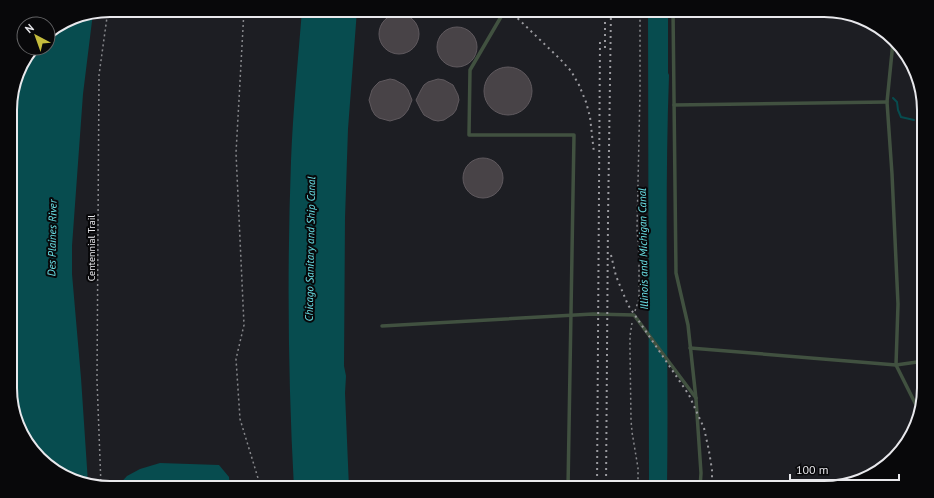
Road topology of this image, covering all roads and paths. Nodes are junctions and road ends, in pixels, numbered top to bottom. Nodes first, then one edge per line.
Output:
1 (107, 17) edge
2 (244, 17) edge
3 (501, 17) edge
4 (640, 17) edge
5 (673, 17) edge
6 (892, 47) edge
7 (887, 102) junction
8 (674, 105) junction
9 (571, 315) junction
10 (634, 315) junction
11 (382, 326) dead end
12 (690, 348) junction
13 (917, 361) edge
14 (896, 365) junction
15 (696, 399) junction
16 (915, 404) edge
17 (101, 480) edge
18 (259, 481) edge
19 (568, 481) edge
20 (638, 481) edge
21 (701, 481) edge

1 - 17 path, Centennial Trail
2 - 18 path
3 - 9 lane
4 - 10 path
5 - 8 lane
6 - 7 lane
7 - 8 lane
7 - 14 lane
8 - 12 lane
9 - 10 lane
9 - 11 lane
9 - 19 lane
10 - 15 lane
10 - 20 path
12 - 14 lane
12 - 15 lane
13 - 14 lane
14 - 16 lane
15 - 21 lane

